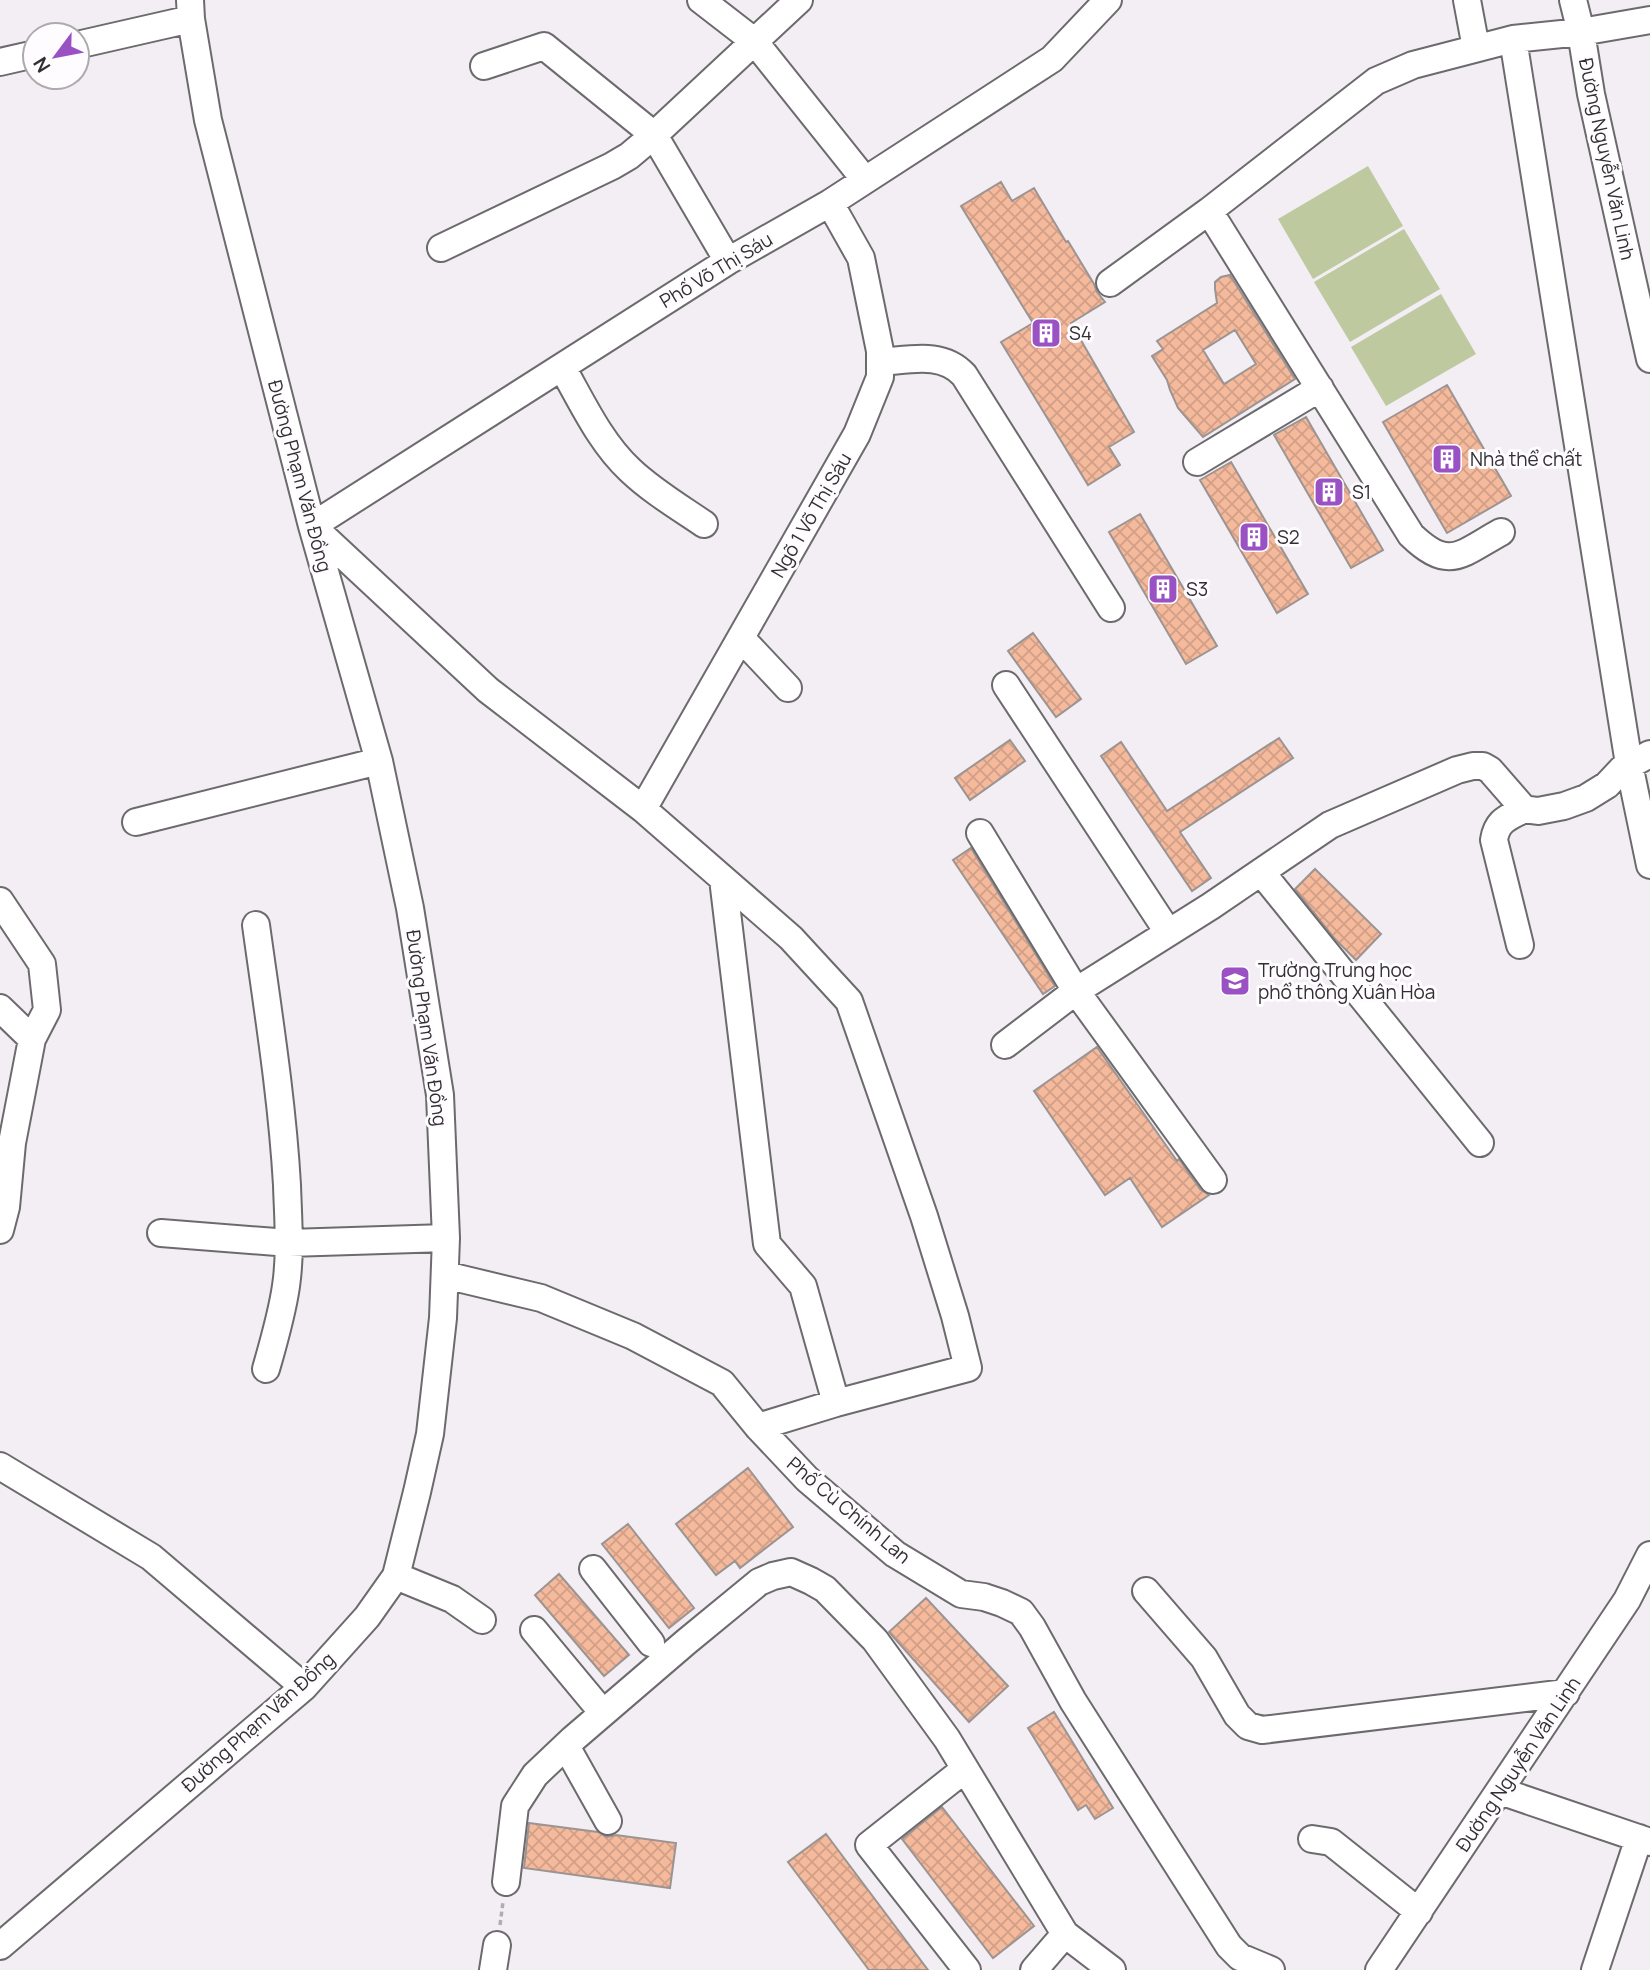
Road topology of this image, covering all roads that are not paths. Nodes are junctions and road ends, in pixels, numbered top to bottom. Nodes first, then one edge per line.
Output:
1 (701, 0) edge
2 (799, 0) edge
3 (1108, 0) edge
4 (1467, 0) edge
5 (1573, 0) edge
6 (191, 10) edge
7 (1650, 20) edge
8 (1581, 32) junction
9 (1513, 39) junction
10 (91, 41) edge
11 (754, 41) junction
12 (1476, 48) junction
13 (21, 57) edge
14 (0, 62) edge
15 (484, 66) dead end
16 (654, 135) junction
17 (865, 180) junction
18 (830, 203) junction
19 (1209, 211) junction
20 (441, 248) dead end
21 (728, 261) junction
22 (1110, 283) dead end
23 (1647, 326) edge
24 (1650, 359) edge
25 (880, 362) junction
26 (562, 366) junction
27 (1320, 388) junction
28 (1197, 462) dead end
29 (704, 524) dead end
30 (312, 526) junction
31 (1501, 532) dead end
32 (1111, 608) dead end
33 (741, 638) junction
34 (1006, 685) dead end
35 (788, 688) dead end
36 (1639, 759) edge
37 (379, 761) junction
38 (643, 809) junction
39 (1524, 809) junction
40 (135, 822) dead end
41 (980, 833) dead end
42 (1650, 866) edge
43 (1261, 872) junction
44 (723, 879) junction
45 (0, 901) edge
46 (256, 925) dead end
47 (1168, 932) junction
48 (1520, 945) dead end
49 (1076, 991) junction
50 (0, 1008) edge
51 (32, 1038) junction
52 (1005, 1045) dead end
53 (1480, 1143) dead end
54 (1213, 1180) dead end
55 (0, 1230) edge
56 (161, 1233) dead end
57 (446, 1238) junction
58 (289, 1243) junction
59 (445, 1275) junction
60 (474, 1282) junction
61 (443, 1318) junction
62 (266, 1369) dead end
63 (836, 1403) junction
64 (758, 1427) junction
65 (0, 1466) edge
66 (1650, 1555) edge
67 (593, 1569) dead end
68 (396, 1576) junction
69 (1146, 1591) dead end
70 (482, 1620) dead end
71 (534, 1630) dead end
72 (651, 1643) dead end
73 (304, 1687) junction
74 (1566, 1693) junction
75 (603, 1713) junction
76 (566, 1746) junction
77 (965, 1769) junction
78 (1500, 1791) junction
79 (608, 1821) dead end
80 (1312, 1839) dead end
81 (1644, 1840) edge
82 (506, 1882) road end
83 (1419, 1912) junction
84 (1065, 1934) junction
85 (0, 1946) edge
86 (967, 1970) edge
87 (1034, 1970) edge
88 (1112, 1970) edge
89 (1271, 1970) edge
90 (1379, 1970) edge
91 (1595, 1970) edge

1 - 11 street
2 - 11 street
3 - 17 street, Phố Võ Thị Sáu
4 - 12 street
5 - 8 street, Đường Nguyễn Văn Linh
6 - 10 street
6 - 30 street, Đường Phạm Văn Đồng
7 - 8 street
8 - 9 street
8 - 23 street, Đường Nguyễn Văn Linh
9 - 12 street
9 - 36 street
11 - 16 street
11 - 17 street
12 - 19 street
13 - 14 street
15 - 16 street
16 - 20 street
16 - 21 street
17 - 18 street, Phố Võ Thị Sáu
18 - 21 street, Phố Võ Thị Sáu
18 - 25 street, Ngõ 1 Võ Thị Sáu
19 - 22 street
19 - 27 street
21 - 26 street, Phố Võ Thị Sáu
23 - 24 street, Đường Nguyễn Văn Linh
25 - 32 street
25 - 33 street, Ngõ 1 Võ Thị Sáu
26 - 29 street
26 - 30 street, Phố Võ Thị Sáu
27 - 28 street
27 - 31 street
30 - 37 street, Đường Phạm Văn Đồng
30 - 38 street
33 - 35 street
33 - 38 street, Ngõ 1 Võ Thị Sáu
34 - 47 street
36 - 39 street
36 - 42 street
37 - 40 street
37 - 57 street, Đường Phạm Văn Đồng
38 - 44 street
39 - 43 street
39 - 48 street
41 - 49 street
43 - 47 street
43 - 53 street
44 - 63 street
44 - 63 street
45 - 51 street
46 - 58 street
47 - 49 street
49 - 52 street
49 - 54 street
50 - 51 street
51 - 55 street
56 - 58 street
57 - 58 street
57 - 59 street, Đường Phạm Văn Đồng
58 - 62 street
59 - 60 street, Phố Cù Chính Lan
59 - 61 street, Đường Phạm Văn Đồng
60 - 61 street
60 - 64 street, Phố Cù Chính Lan
61 - 68 street, Đường Phạm Văn Đồng
63 - 64 street
64 - 89 street, Phố Cù Chính Lan
65 - 73 street
66 - 74 street, Đường Nguyễn Văn Linh
67 - 72 street
68 - 70 street
68 - 73 street, Đường Phạm Văn Đồng
69 - 74 street
71 - 75 street
73 - 85 street, Đường Phạm Văn Đồng
74 - 78 street, Đường Nguyễn Văn Linh
75 - 76 street
75 - 77 street
76 - 79 street
76 - 82 street
77 - 84 street
77 - 86 street
78 - 81 street
78 - 83 street, Đường Nguyễn Văn Linh
80 - 83 street
81 - 91 street
83 - 90 street, Đường Nguyễn Văn Linh
84 - 87 street
84 - 88 street

